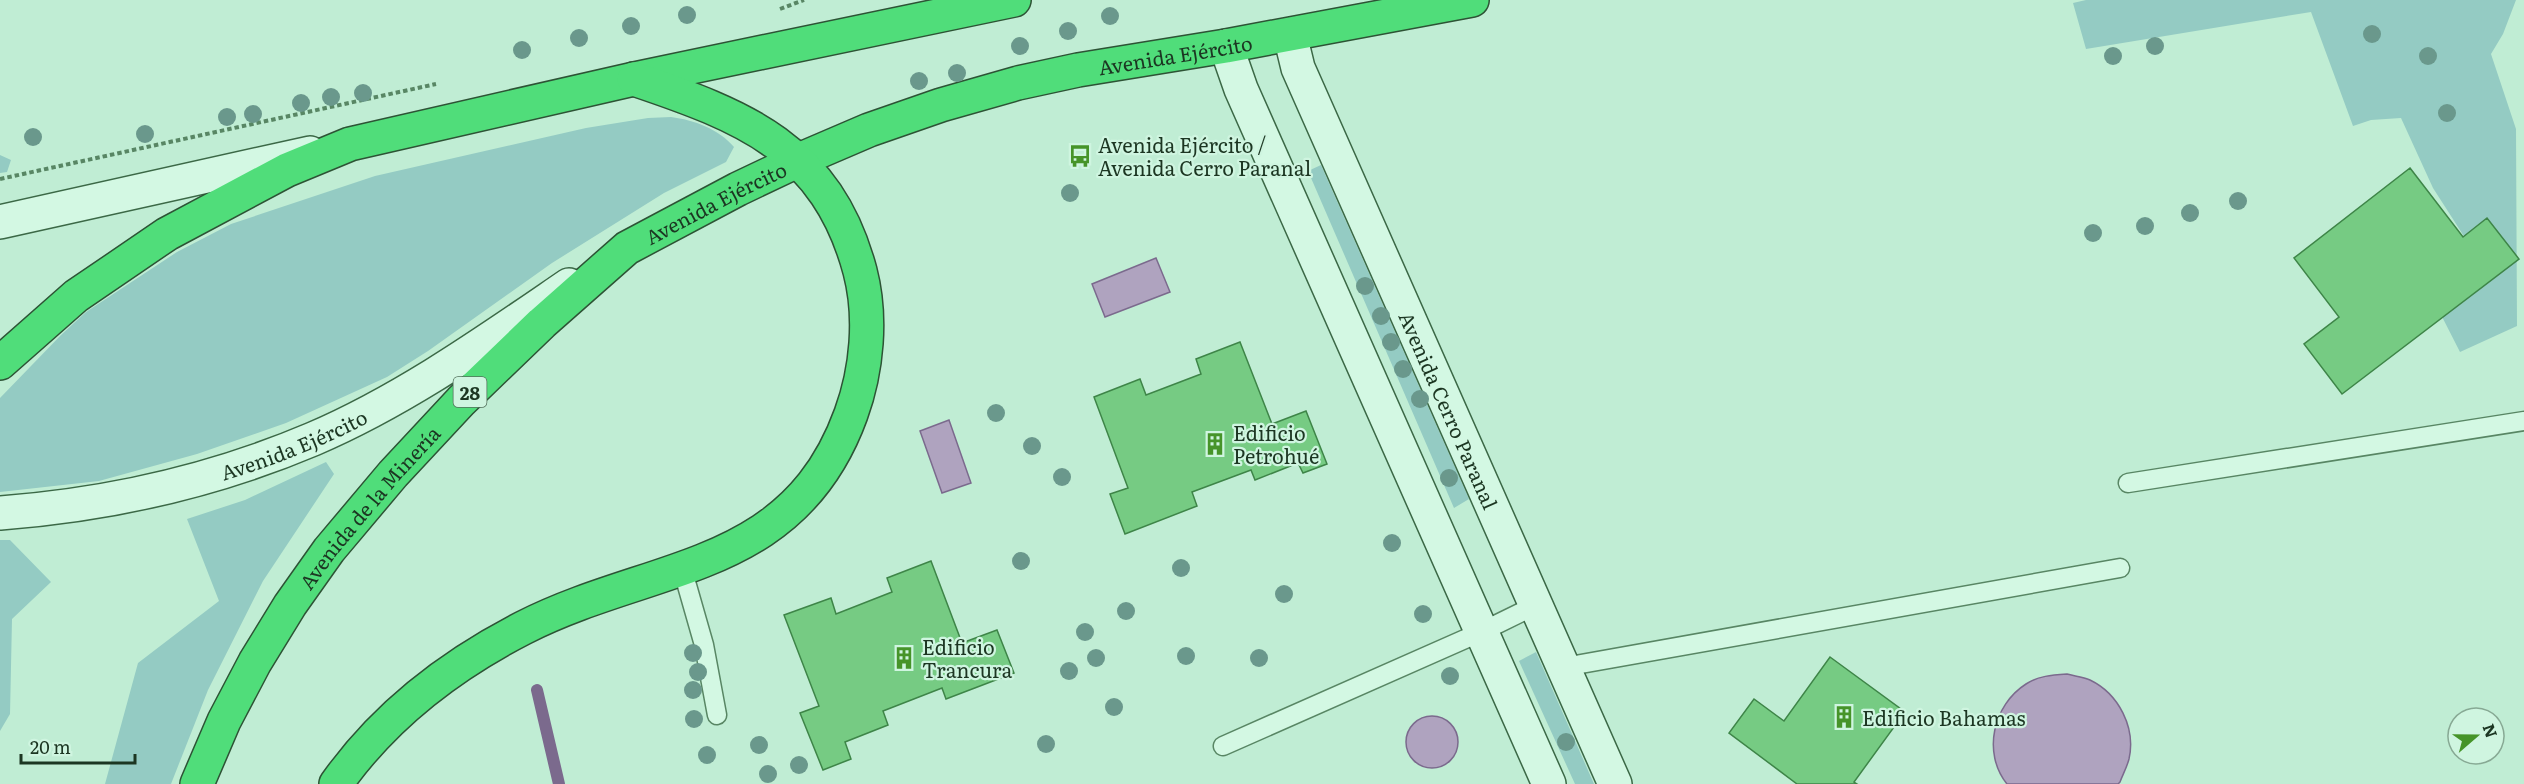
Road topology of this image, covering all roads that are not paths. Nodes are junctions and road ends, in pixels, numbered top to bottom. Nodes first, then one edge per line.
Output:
1 (1014, 0) edge
2 (1472, 0) edge
3 (1290, 35) junction
4 (1226, 46) junction
5 (634, 79) junction
6 (350, 144) junction
7 (799, 160) junction
8 (0, 222) edge
9 (627, 249) junction
10 (0, 363) edge
11 (2524, 421) edge
12 (2128, 483) dead end
13 (0, 513) edge
14 (682, 568) junction
15 (2120, 568) dead end
16 (1536, 605) junction
17 (1481, 632) junction
18 (1564, 667) junction
19 (717, 715) dead end
20 (1223, 746) dead end
21 (197, 784) edge
22 (336, 784) edge
23 (1549, 784) edge
24 (1615, 784) edge

1 - 5 highway
2 - 3 highway, Avenida Ejército
3 - 4 highway, Avenida Ejército
3 - 16 main road, Avenida Cerro Paranal
4 - 7 highway, Avenida Ejército
4 - 17 main road
5 - 6 highway
5 - 7 highway
6 - 8 main road
6 - 10 highway
7 - 9 highway, Avenida Ejército
7 - 14 highway
9 - 13 main road, Avenida Ejército
9 - 21 highway, Avenida de la Minería / 28
11 - 12 lane
14 - 19 lane
14 - 22 highway
15 - 18 lane
16 - 17 lane
16 - 18 main road, Avenida Cerro Paranal
17 - 20 lane
17 - 23 main road
18 - 24 main road, Avenida Cerro Paranal

